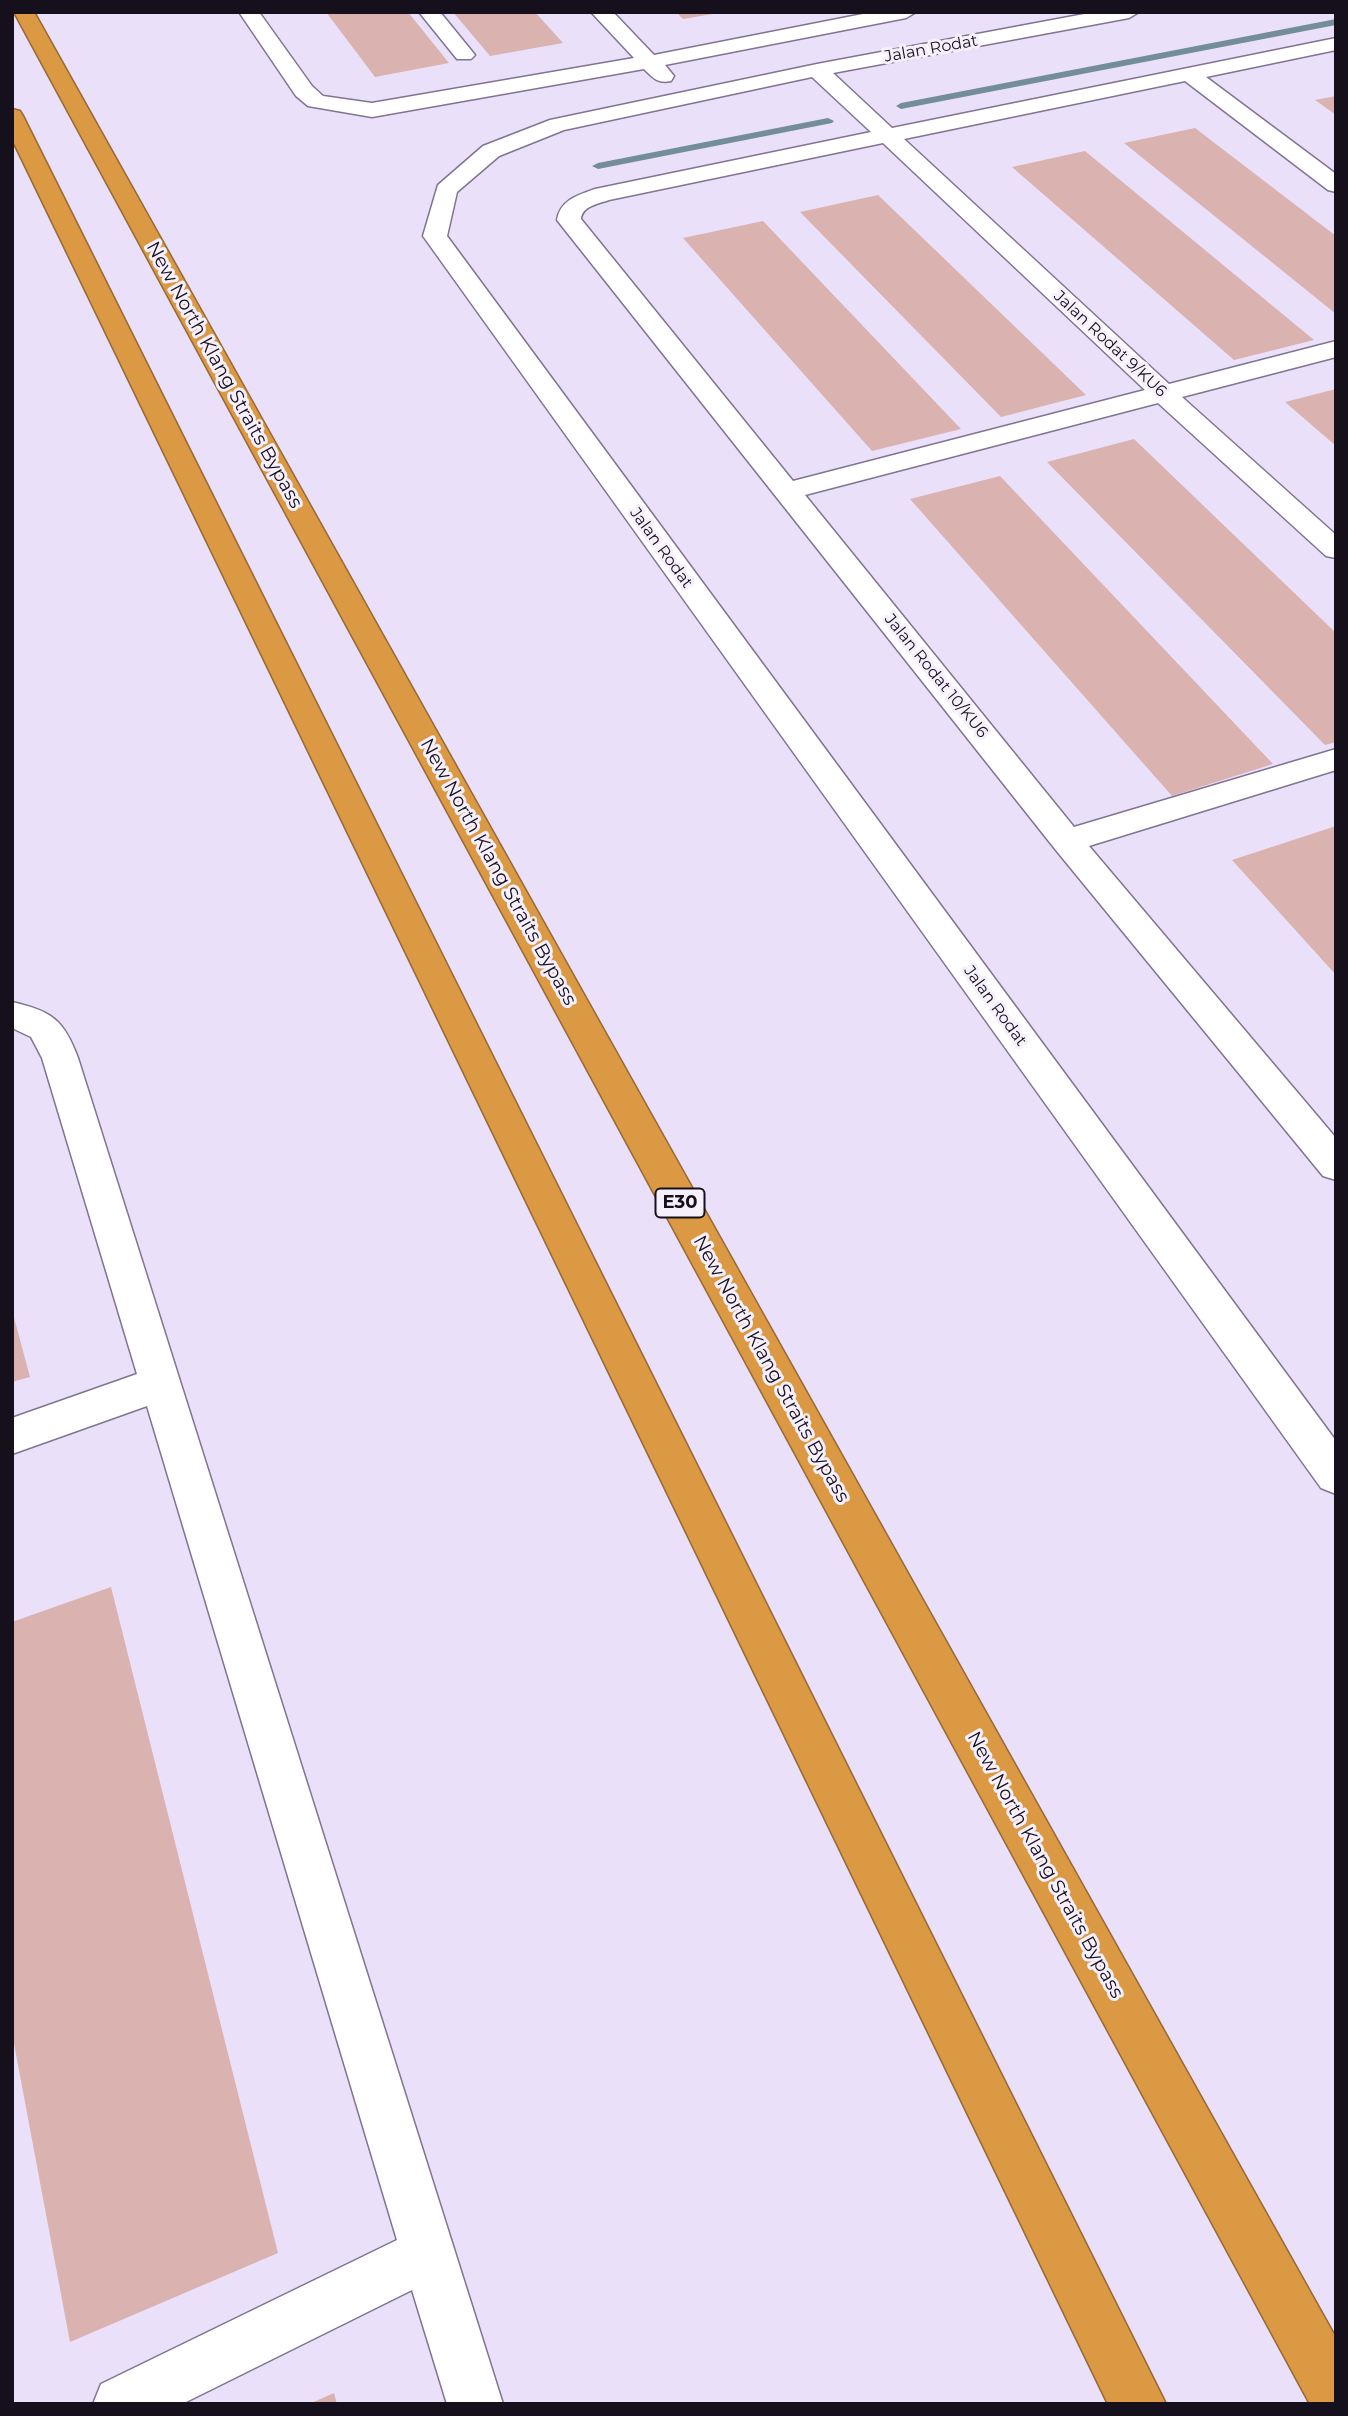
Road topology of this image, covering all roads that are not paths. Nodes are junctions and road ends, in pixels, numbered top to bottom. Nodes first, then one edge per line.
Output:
1 (24, 12) edge
2 (249, 12) edge
3 (429, 12) edge
4 (601, 12) edge
5 (906, 12) edge
6 (1129, 12) edge
7 (1336, 44) edge
8 (464, 55) dead end
9 (649, 62) junction
10 (817, 69) junction
11 (1190, 75) junction
12 (682, 97) junction
13 (12, 116) edge
14 (886, 136) junction
15 (1336, 185) edge
16 (1336, 349) edge
17 (1164, 394) junction
18 (788, 491) junction
19 (1336, 550) edge
20 (1336, 759) edge
21 (1067, 841) junction
22 (12, 1015) edge
23 (1336, 1165) edge
24 (159, 1384) junction
25 (12, 1436) edge
26 (1336, 1475) edge
27 (429, 2253) junction
28 (1336, 2394) edge
29 (121, 2404) edge
30 (475, 2404) edge
31 (1138, 2404) edge

1 - 28 highway, New North Klang Straits Bypass / E30
2 - 9 street
3 - 8 street
4 - 9 street
5 - 9 street
6 - 10 street, Jalan Rodat
7 - 11 street
9 - 12 street
10 - 12 street, Jalan Rodat
10 - 14 street, Jalan Rodat 9/KU6
11 - 14 street
11 - 15 street
12 - 26 street, Jalan Rodat
13 - 31 highway
14 - 17 street, Jalan Rodat 9/KU6
14 - 18 street, Jalan Rodat 10/KU6
16 - 17 street
17 - 18 street
17 - 19 street, Jalan Rodat 9/KU6
18 - 21 street, Jalan Rodat 10/KU6
20 - 21 street
21 - 23 street, Jalan Rodat 10/KU6
22 - 24 street
24 - 25 street
24 - 27 street
27 - 29 street
27 - 30 street

